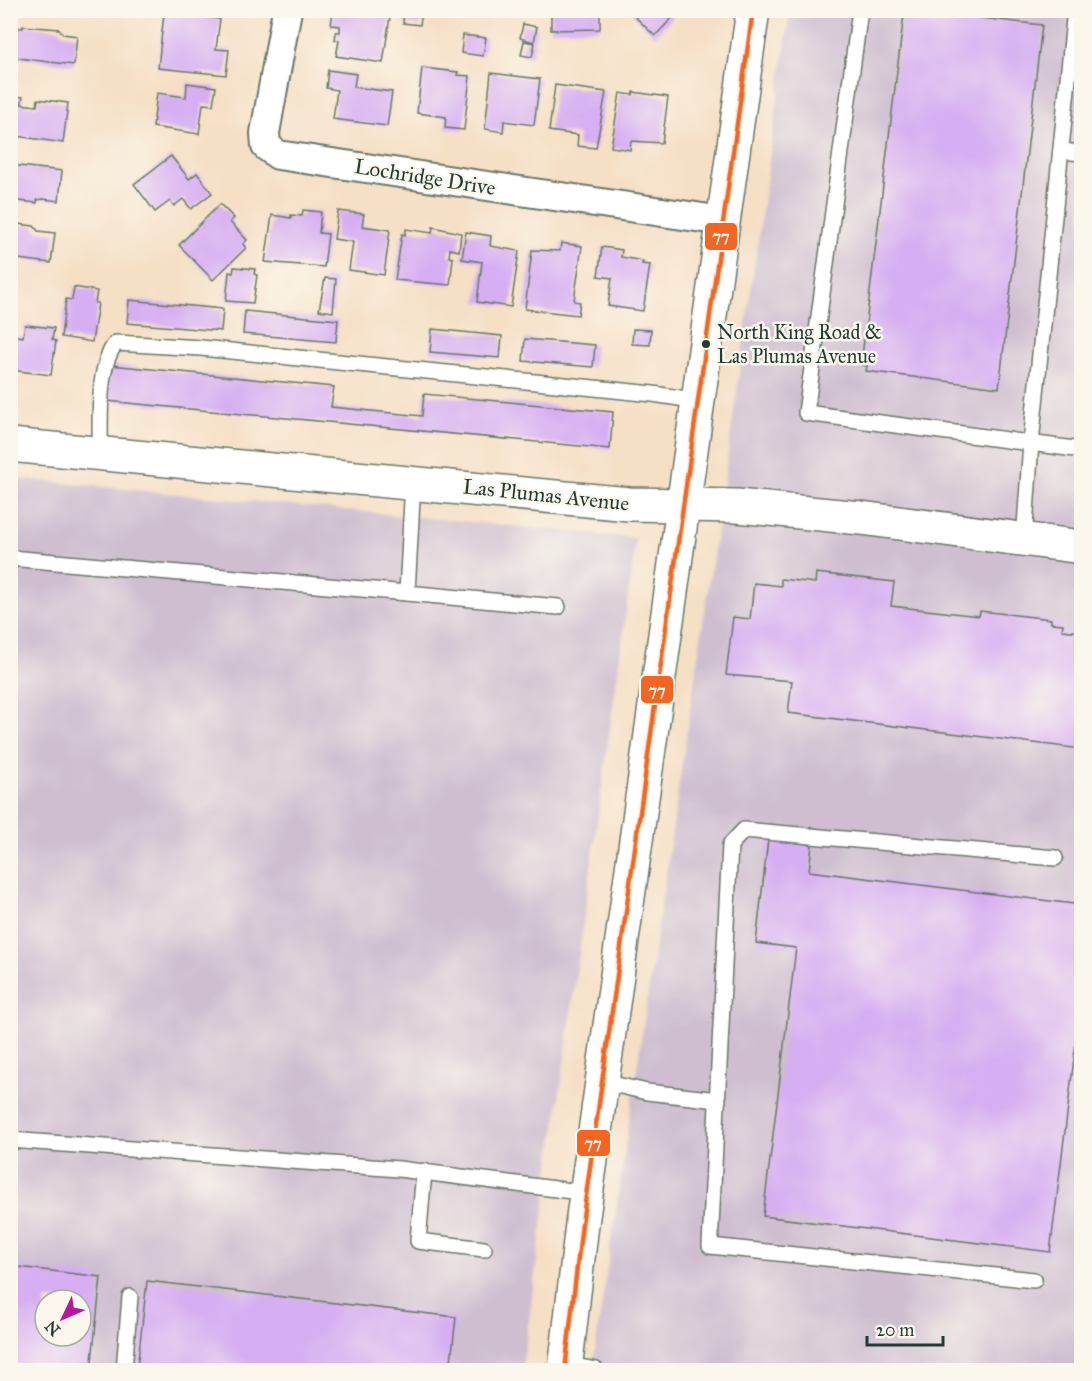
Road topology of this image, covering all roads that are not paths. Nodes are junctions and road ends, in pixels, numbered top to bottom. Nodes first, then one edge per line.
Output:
1 (287, 10) edge
2 (753, 10) edge
3 (861, 10) edge
4 (1075, 10) edge
5 (1061, 151) junction
6 (1082, 153) edge
7 (723, 221) junction
8 (699, 401) junction
9 (1031, 443) junction
10 (10, 445) edge
11 (1082, 450) edge
12 (100, 453) junction
13 (413, 482) junction
14 (685, 505) junction
15 (1024, 540) junction
16 (1082, 547) edge
17 (10, 558) edge
18 (407, 593) junction
19 (558, 607) dead end
20 (1055, 858) dead end
21 (604, 1082) junction
22 (718, 1100) junction
23 (10, 1140) edge
24 (424, 1171) junction
25 (587, 1193) junction
26 (484, 1249) dead end
27 (1034, 1280) dead end
28 (130, 1297) dead end
29 (576, 1369) edge
30 (124, 1371) edge

1 - 7 street, Lochridge Drive
2 - 7 main road
3 - 9 lane
4 - 5 lane
5 - 6 lane
5 - 9 lane
7 - 8 main road
8 - 12 lane
8 - 14 main road
9 - 11 lane
9 - 15 lane
10 - 12 main road, Las Plumas Avenue
12 - 13 main road, Las Plumas Avenue
13 - 14 main road, Las Plumas Avenue
13 - 18 lane
14 - 15 main road, Las Plumas Avenue
14 - 21 main road
15 - 16 main road, Las Plumas Avenue
17 - 18 lane
18 - 19 lane
20 - 22 lane
21 - 22 lane
21 - 25 main road
22 - 27 lane
23 - 24 lane
24 - 25 lane
24 - 26 lane
25 - 29 main road
28 - 30 lane

